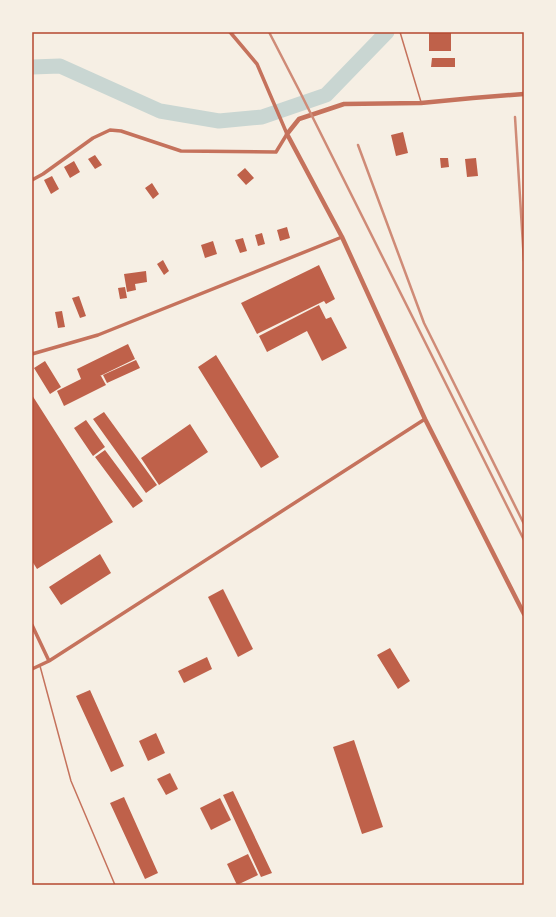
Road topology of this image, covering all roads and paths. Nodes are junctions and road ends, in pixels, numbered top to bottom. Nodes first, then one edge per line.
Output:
1 (230, 32) edge
2 (400, 32) edge
3 (524, 94) edge
4 (422, 103) junction
5 (287, 134) junction
6 (32, 180) edge
7 (342, 237) junction
8 (32, 354) edge
9 (425, 419) junction
10 (524, 614) edge
11 (32, 625) edge
12 (49, 661) junction
13 (39, 665) junction
14 (32, 669) edge
15 (115, 885) edge

1 - 5 street
2 - 4 lane
3 - 4 street
4 - 5 street
5 - 6 street
5 - 7 street
7 - 8 street
7 - 9 street
9 - 10 street
9 - 12 street
11 - 12 street
12 - 13 street
13 - 14 street
13 - 15 lane

